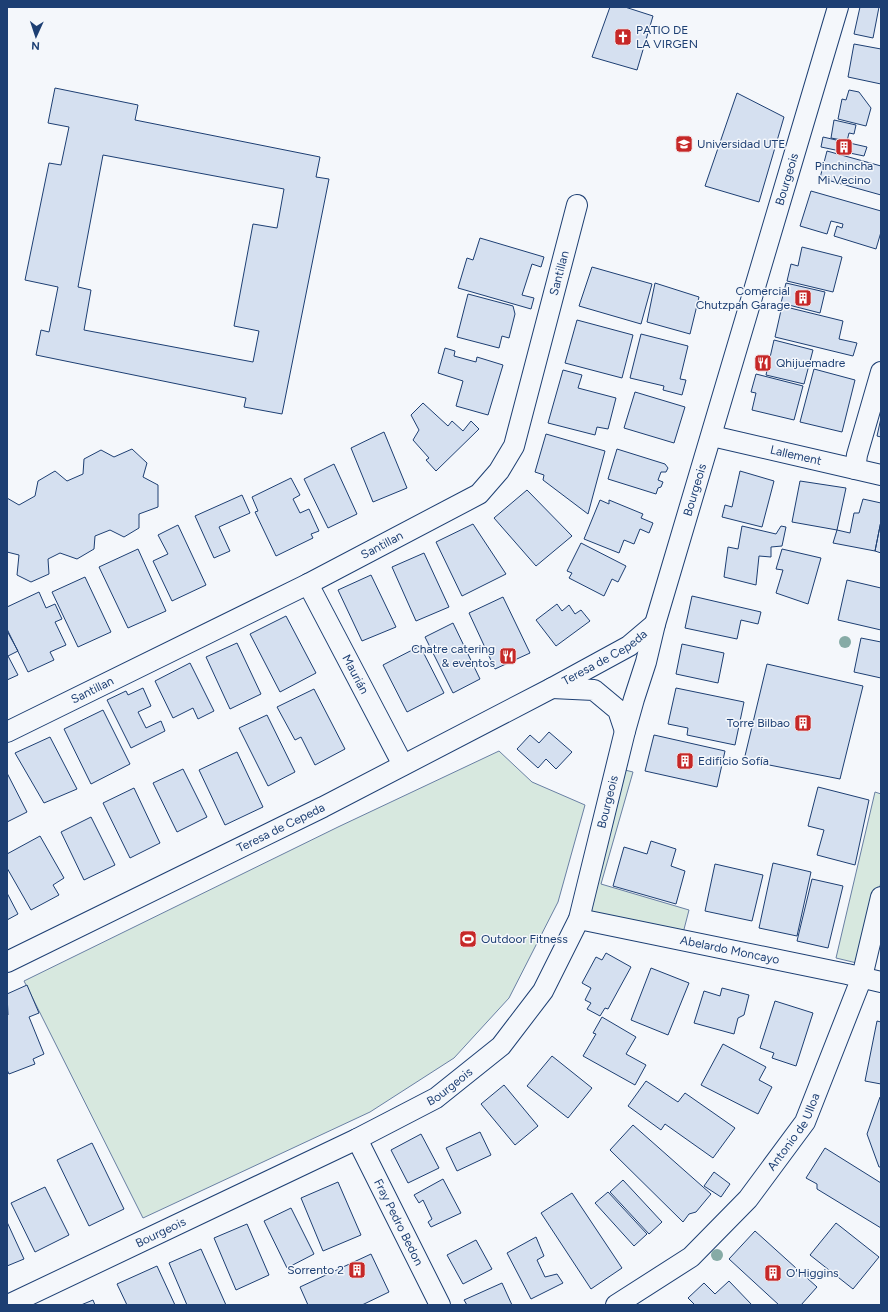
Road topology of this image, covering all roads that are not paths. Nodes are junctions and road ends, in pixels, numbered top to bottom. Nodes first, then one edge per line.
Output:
1 (838, 7) edge
2 (577, 205) dead end
3 (881, 372) edge
4 (712, 436) junction
5 (855, 469) junction
6 (881, 475) edge
7 (308, 584) junction
8 (655, 624) junction
9 (552, 688) junction
10 (625, 731) junction
11 (7, 732) edge
12 (403, 765) junction
13 (881, 897) edge
14 (579, 919) junction
15 (7, 962) edge
16 (862, 977) junction
17 (881, 982) edge
18 (357, 1139) junction
19 (8, 1305) edge
20 (440, 1305) edge
21 (616, 1305) edge

1 - 4 street, Bourgeois
2 - 7 street, Santillan
3 - 5 street
4 - 5 street, Lallement
4 - 8 street, Bourgeois
5 - 6 street, Lallement
7 - 11 street, Santillan
7 - 12 street, Maurián
8 - 9 street, Teresa de Cepeda
8 - 10 street, Bourgeois
9 - 10 street, Teresa de Cepeda
9 - 12 street, Teresa de Cepeda
10 - 14 street, Bourgeois
12 - 15 street, Teresa de Cepeda
13 - 16 street, Antonio de Ulloa
14 - 16 street, Abelardo Moncayo
14 - 18 street, Bourgeois
16 - 17 street, Abelardo Moncayo
16 - 21 street, Antonio de Ulloa
18 - 19 street, Bourgeois
18 - 20 street, Fray Pedro Bedon

